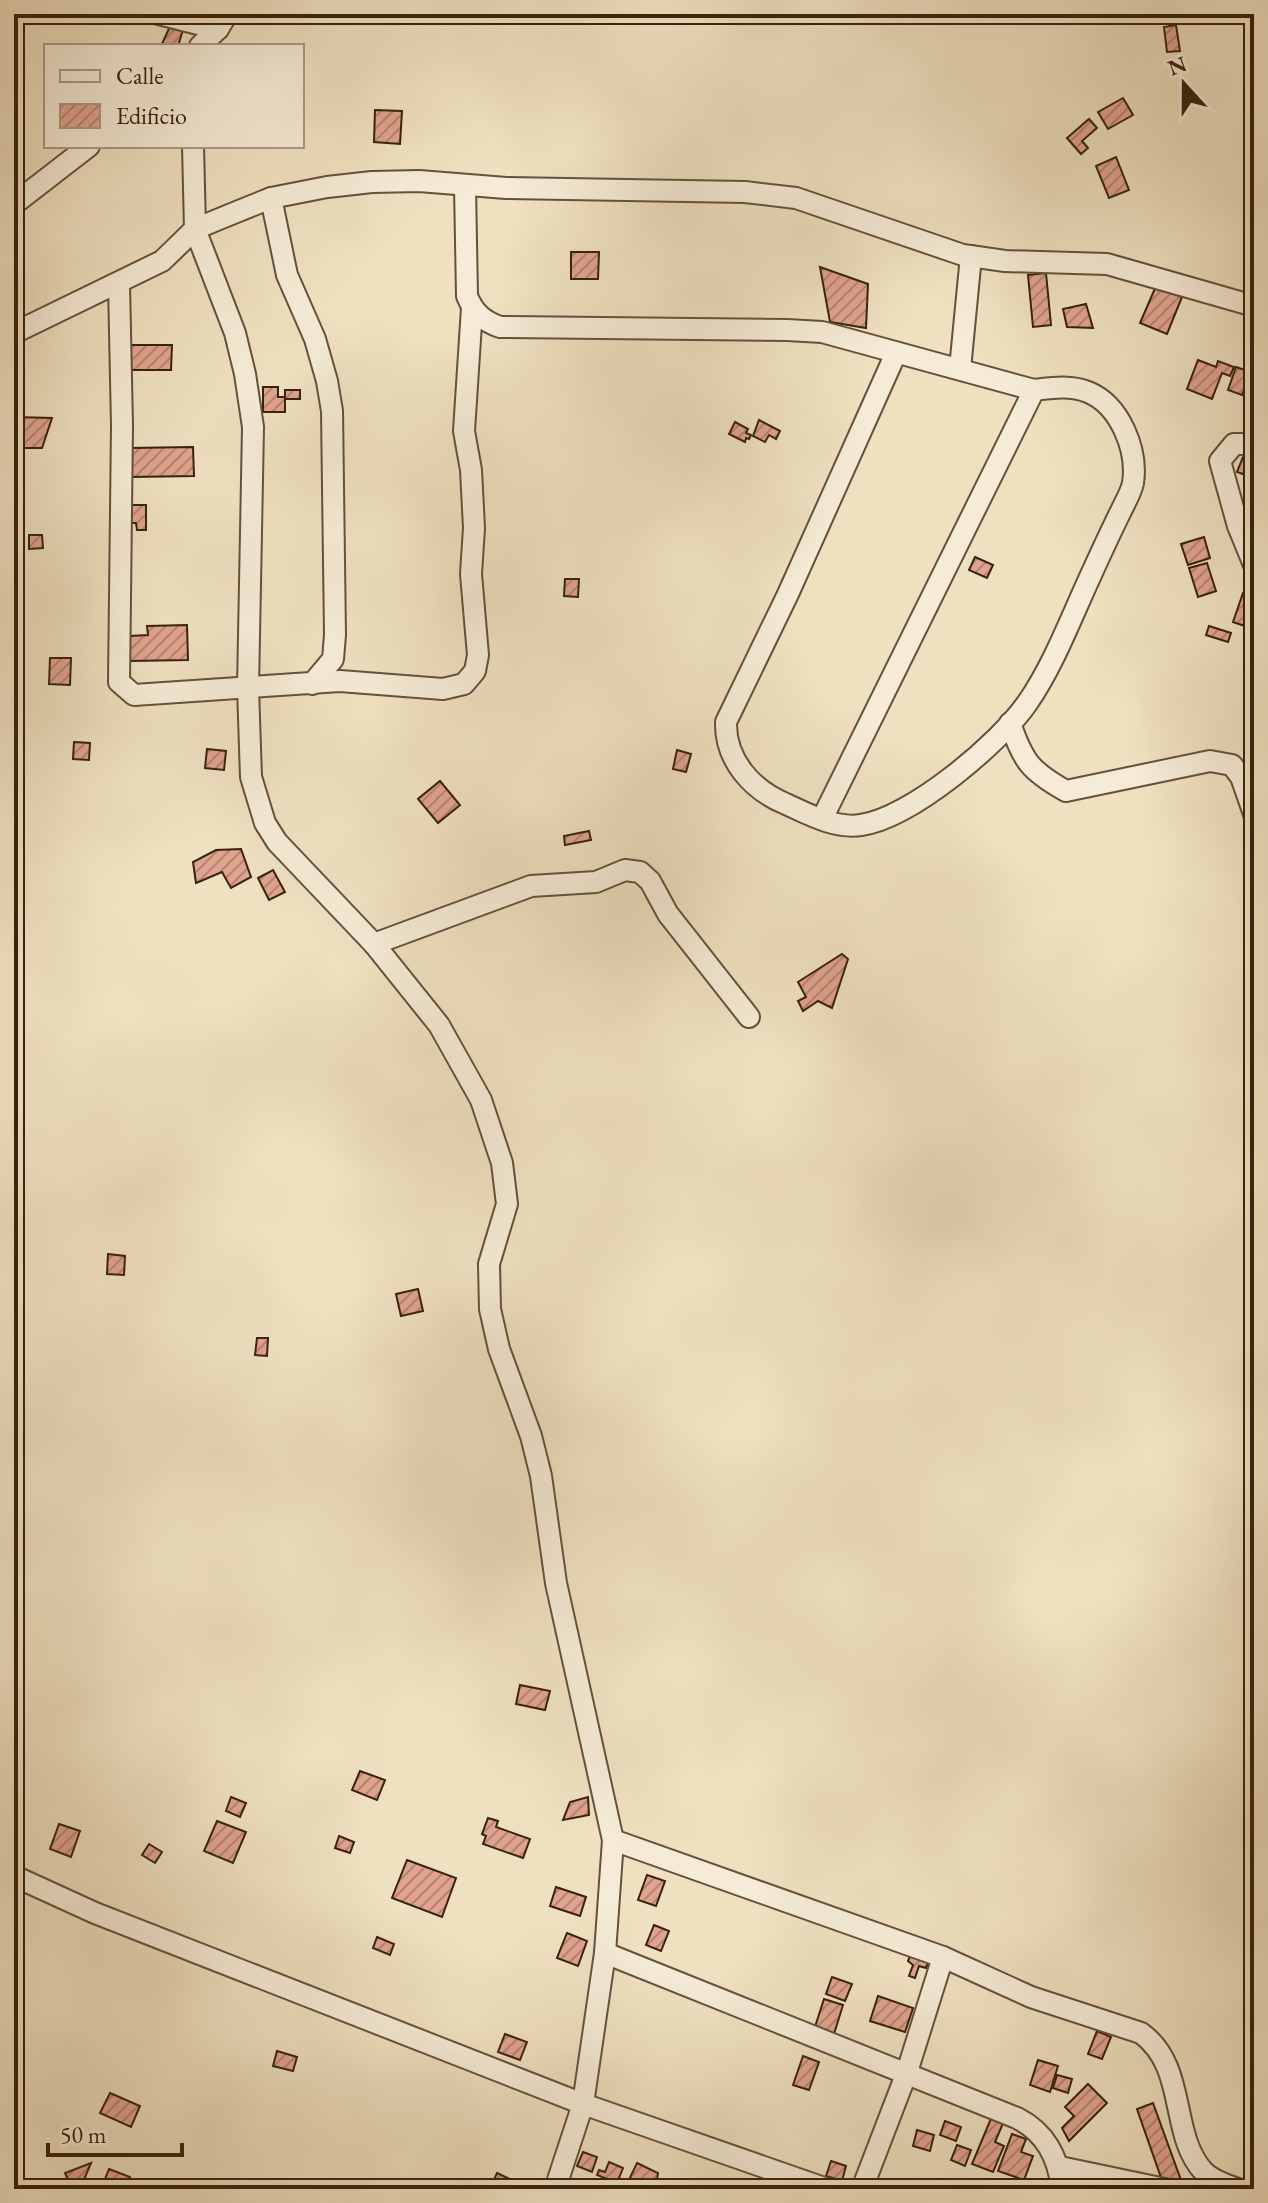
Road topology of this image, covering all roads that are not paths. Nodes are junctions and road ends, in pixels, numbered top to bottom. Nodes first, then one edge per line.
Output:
1 (159, 14) edge
2 (223, 21) edge
3 (202, 44) edge
4 (86, 148) edge
5 (193, 148) edge
6 (465, 186) junction
7 (271, 198) junction
8 (14, 204) edge
9 (195, 229) junction
10 (971, 256) junction
11 (119, 284) junction
12 (1254, 306) edge
13 (472, 308) junction
14 (14, 333) edge
15 (896, 353) junction
16 (960, 369) junction
17 (1034, 390) junction
18 (1254, 444) edge
19 (1254, 565) edge
20 (312, 684) junction
21 (248, 688) junction
22 (1010, 723) junction
23 (1254, 814) edge
24 (822, 819) junction
25 (374, 944) junction
26 (749, 1017) dead end
27 (613, 1840) junction
28 (14, 1876) edge
29 (605, 1953) junction
30 (943, 1957) junction
31 (907, 2072) junction
32 (583, 2104) junction
33 (1060, 2167) junction
34 (1254, 2186) edge
35 (555, 2189) edge
36 (827, 2189) edge
37 (862, 2189) edge
38 (1062, 2189) edge
39 (1165, 2189) edge
40 (1238, 2189) edge
41 (1245, 2189) edge

1 - 2 street
2 - 3 street
4 - 8 street
5 - 9 street
6 - 7 street
6 - 10 street
6 - 13 street
7 - 9 street
7 - 20 street
9 - 11 street
9 - 21 street
10 - 12 street
10 - 16 street
11 - 14 street
11 - 21 street
13 - 15 street
13 - 20 street
15 - 16 street
15 - 24 street
16 - 17 street
17 - 22 street
17 - 24 street
18 - 19 street
20 - 21 street
21 - 25 street
22 - 23 street
22 - 24 street
25 - 26 street
25 - 27 street
27 - 29 street
27 - 30 street
28 - 32 street
29 - 31 street
29 - 32 street
30 - 31 street
30 - 40 street
31 - 33 street
31 - 37 street
32 - 35 street
32 - 36 street
33 - 38 street
33 - 39 street
34 - 41 street

